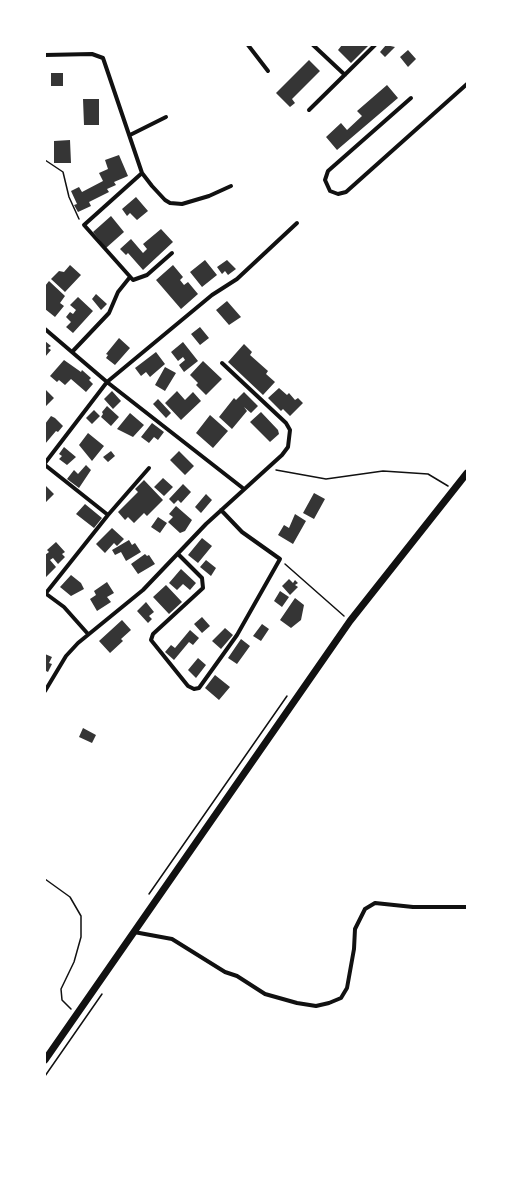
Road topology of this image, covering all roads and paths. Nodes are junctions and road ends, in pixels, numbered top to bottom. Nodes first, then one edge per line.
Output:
1 (248, 45) edge
2 (313, 45) edge
3 (375, 45) edge
4 (45, 55) edge
5 (268, 71) dead end
6 (345, 75) junction
7 (467, 84) edge
8 (411, 98) dead end
9 (309, 110) dead end
10 (166, 117) dead end
11 (130, 135) junction
12 (45, 160) edge
13 (142, 173) junction
14 (231, 186) dead end
15 (297, 222) dead end
16 (84, 226) junction
17 (172, 253) dead end
18 (130, 277) junction
19 (45, 329) edge
20 (72, 352) junction
21 (222, 363) dead end
22 (107, 382) junction
23 (45, 464) edge
24 (149, 468) dead end
25 (266, 469) junction
26 (467, 472) edge
27 (244, 489) junction
28 (454, 489) junction
29 (221, 510) junction
30 (108, 515) junction
31 (178, 554) junction
32 (280, 559) junction
33 (45, 593) edge
34 (350, 621) junction
35 (88, 634) junction
36 (45, 691) edge
37 (45, 879) edge
38 (467, 907) edge
39 (134, 932) junction
40 (77, 1015) junction
41 (45, 1060) edge

1 - 5 street
2 - 6 street
3 - 6 street
4 - 11 street
6 - 9 street
7 - 8 street
10 - 11 street
11 - 13 street
12 - 16 path
13 - 14 street
13 - 16 street
15 - 22 street
16 - 18 street
17 - 18 street
18 - 20 street
19 - 20 street
20 - 22 street
21 - 25 street
22 - 23 street
22 - 27 street
23 - 30 street
24 - 30 street
25 - 27 street
25 - 28 path
26 - 28 street
27 - 29 street
28 - 34 street
29 - 31 street
29 - 32 street
30 - 33 street
31 - 32 street
31 - 35 street
32 - 34 path
33 - 35 street
34 - 39 street
35 - 36 street
37 - 40 path
38 - 39 street
39 - 40 street
40 - 41 street

